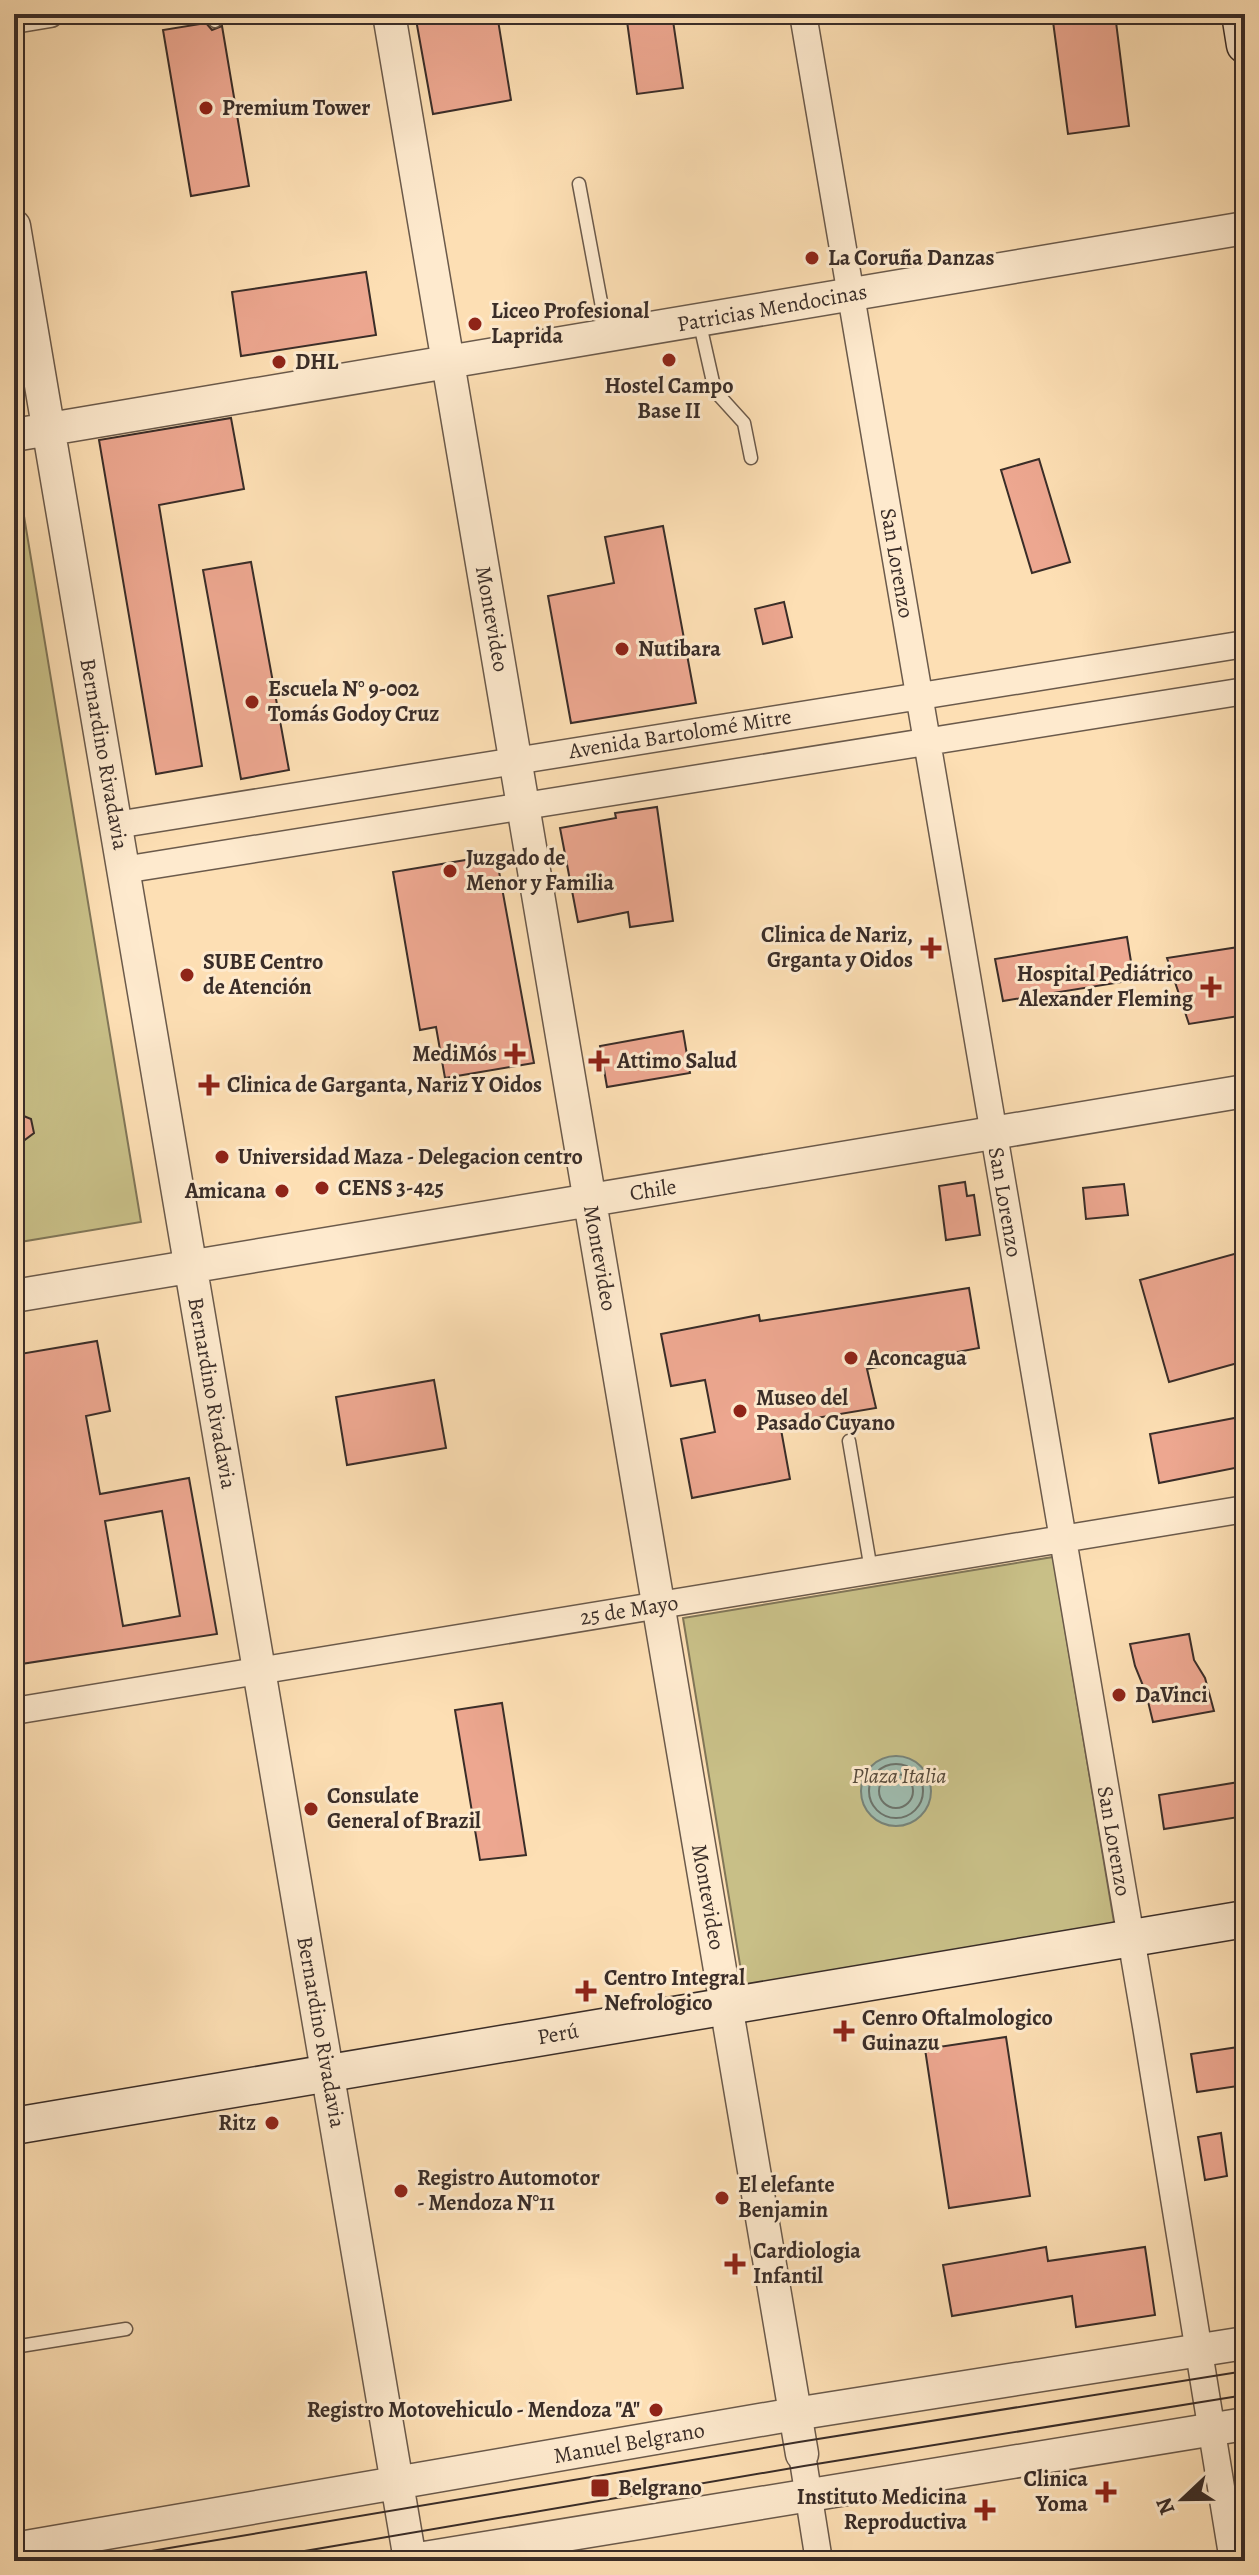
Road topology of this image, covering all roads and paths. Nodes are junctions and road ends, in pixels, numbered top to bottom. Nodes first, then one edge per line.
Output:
1 (50, 14) edge
2 (389, 14) edge
3 (803, 14) edge
4 (1240, 14) edge
5 (14, 20) edge
6 (1245, 45) edge
7 (579, 184) dead end
8 (14, 226) edge
9 (1245, 228) edge
10 (851, 294) junction
11 (699, 320) junction
12 (607, 335) junction
13 (448, 362) junction
14 (49, 429) junction
15 (14, 435) edge
16 (751, 458) dead end
17 (1245, 644) edge
18 (1245, 691) edge
19 (919, 696) junction
20 (927, 742) junction
21 (515, 761) junction
22 (523, 806) junction
23 (116, 825) junction
24 (123, 870) junction
25 (1245, 1091) edge
26 (994, 1133) junction
27 (590, 1200) junction
28 (191, 1267) junction
29 (14, 1296) edge
30 (849, 1441) dead end
31 (1245, 1509) edge
32 (1063, 1539) junction
33 (871, 1570) junction
34 (658, 1605) junction
35 (259, 1670) junction
36 (14, 1711) edge
37 (1245, 1919) edge
38 (1131, 1938) junction
39 (726, 2006) junction
40 (328, 2073) junction
41 (14, 2126) edge
42 (126, 2329) dead end
43 (1245, 2343) edge
44 (14, 2347) edge
45 (1200, 2350) junction
46 (795, 2414) junction
47 (1245, 2424) edge
48 (1212, 2429) junction
49 (802, 2454) joint
50 (397, 2483) junction
51 (808, 2495) junction
52 (14, 2549) edge
53 (558, 2549) edge
54 (408, 2561) edge
55 (819, 2561) edge
56 (1233, 2561) edge

1 - 5 street
2 - 13 street, Montevideo
3 - 10 street, San Lorenzo
4 - 6 main road
7 - 12 lane
8 - 14 street, Bernardino Rivadavia
9 - 10 street, Patricias Mendocinas
10 - 11 street, Patricias Mendocinas
10 - 19 street, San Lorenzo
11 - 12 street, Patricias Mendocinas
11 - 16 lane
12 - 13 street, Patricias Mendocinas
13 - 14 street, Patricias Mendocinas
13 - 21 street, Montevideo
14 - 15 street, Patricias Mendocinas
14 - 23 street, Bernardino Rivadavia
17 - 19 street, Avenida Bartolomé Mitre
18 - 20 street
19 - 20 street, San Lorenzo
19 - 21 street, Avenida Bartolomé Mitre
20 - 22 street
20 - 26 street, San Lorenzo
21 - 22 street, Montevideo
21 - 23 street, Avenida Bartolomé Mitre
22 - 24 street
22 - 27 street, Montevideo
23 - 24 street, Bernardino Rivadavia
24 - 28 street, Bernardino Rivadavia
25 - 26 street, Chile
26 - 27 street, Chile
26 - 32 street, San Lorenzo
27 - 28 street, Chile
27 - 34 street, Montevideo
28 - 29 street, Chile
28 - 35 street, Bernardino Rivadavia
30 - 33 lane
31 - 32 street, 25 de Mayo
32 - 33 street, 25 de Mayo
32 - 38 street, San Lorenzo
33 - 34 street, 25 de Mayo
34 - 35 street, 25 de Mayo
34 - 39 street, Montevideo
35 - 36 street, 25 de Mayo
35 - 40 street, Bernardino Rivadavia
37 - 38 main road, Perú
38 - 39 main road, Perú
38 - 45 street, San Lorenzo
39 - 40 main road, Perú
39 - 46 street, Montevideo
40 - 41 main road, Perú
40 - 50 street, Bernardino Rivadavia
42 - 44 lane
43 - 45 street, Manuel Belgrano
45 - 46 street, Manuel Belgrano
45 - 48 street, San Lorenzo
46 - 49 street, Montevideo
46 - 50 street, Manuel Belgrano
47 - 48 street
48 - 51 street
48 - 56 street, San Lorenzo
49 - 51 street
50 - 52 street, Manuel Belgrano
50 - 54 street, Bernardino Rivadavia
51 - 53 street
51 - 55 street
53 - 54 street

